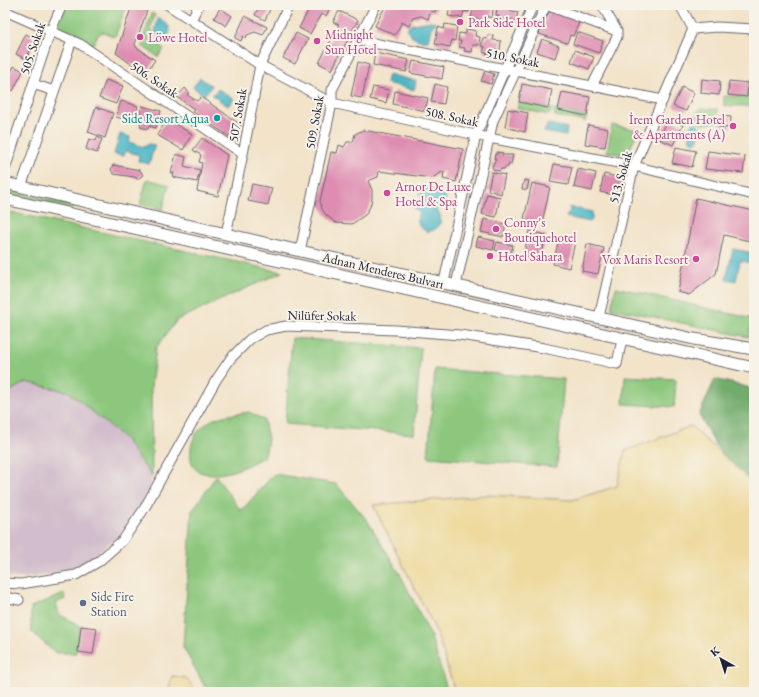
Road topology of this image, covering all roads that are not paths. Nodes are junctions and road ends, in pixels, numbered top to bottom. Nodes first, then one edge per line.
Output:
1 (62, 5) edge
2 (168, 5) edge
3 (199, 5) edge
4 (289, 5) edge
5 (376, 5) edge
6 (534, 5) edge
7 (546, 5) edge
8 (602, 5) edge
9 (680, 5) edge
10 (5, 11) edge
11 (191, 20) junction
12 (693, 29) junction
13 (51, 30) junction
14 (754, 30) edge
15 (617, 31) junction
16 (72, 40) junction
17 (358, 40) junction
18 (260, 65) junction
19 (505, 69) junction
20 (516, 71) junction
21 (33, 84) junction
22 (592, 86) junction
23 (54, 91) junction
24 (663, 100) junction
25 (332, 103) junction
26 (476, 135) junction
27 (488, 138) junction
28 (243, 154) junction
29 (634, 166) junction
30 (5, 169) edge
31 (5, 183) edge
32 (21, 187) junction
33 (754, 195) edge
34 (5, 199) edge
35 (226, 234) junction
36 (300, 251) junction
37 (444, 282) junction
38 (456, 285) junction
39 (599, 317) junction
40 (622, 339) junction
41 (754, 349) edge
42 (754, 368) edge
43 (5, 583) edge
44 (5, 597) edge
45 (19, 600) dead end

1 - 13 street, 505. Sokak
2 - 11 street, 508. Sokak
3 - 11 street
4 - 18 street, 507. Sokak
5 - 17 street, 509. Sokak
6 - 19 street
7 - 15 street
7 - 20 street
8 - 15 street
9 - 12 street
10 - 13 street, 506. Sokak
11 - 18 street, 508. Sokak
12 - 14 street
12 - 24 street, 513. Sokak
13 - 16 street, 506. Sokak
13 - 21 street, 505. Sokak
15 - 22 street
16 - 23 street
16 - 28 street, 506. Sokak
17 - 19 street, 510. Sokak
17 - 25 street, 509. Sokak
18 - 25 street, 508. Sokak
18 - 28 street, 507. Sokak
19 - 20 street, 510. Sokak
19 - 26 street
20 - 22 street, 510. Sokak
20 - 27 street
21 - 23 street
21 - 30 street, 505. Sokak
22 - 24 street, 510. Sokak
23 - 32 street
24 - 29 street, 513. Sokak
25 - 26 street, 508. Sokak
25 - 36 street, 509. Sokak
26 - 27 street, 508. Sokak
26 - 37 street
27 - 29 street, 508. Sokak
27 - 38 street
28 - 35 street, 507. Sokak
29 - 33 street, 508. Sokak
29 - 39 street, 513. Sokak
31 - 32 main road, Adnan Menderes Bulvarı
32 - 35 main road, Adnan Menderes Bulvarı
34 - 40 main road, Adnan Menderes Bulvarı
35 - 36 main road, Adnan Menderes Bulvarı
36 - 37 main road, Adnan Menderes Bulvarı
37 - 38 main road, Adnan Menderes Bulvarı
38 - 39 main road, Adnan Menderes Bulvarı
39 - 41 main road, Adnan Menderes Bulvarı
40 - 42 main road, Adnan Menderes Bulvarı
40 - 43 street, Nilüfer Sokak
44 - 45 street

